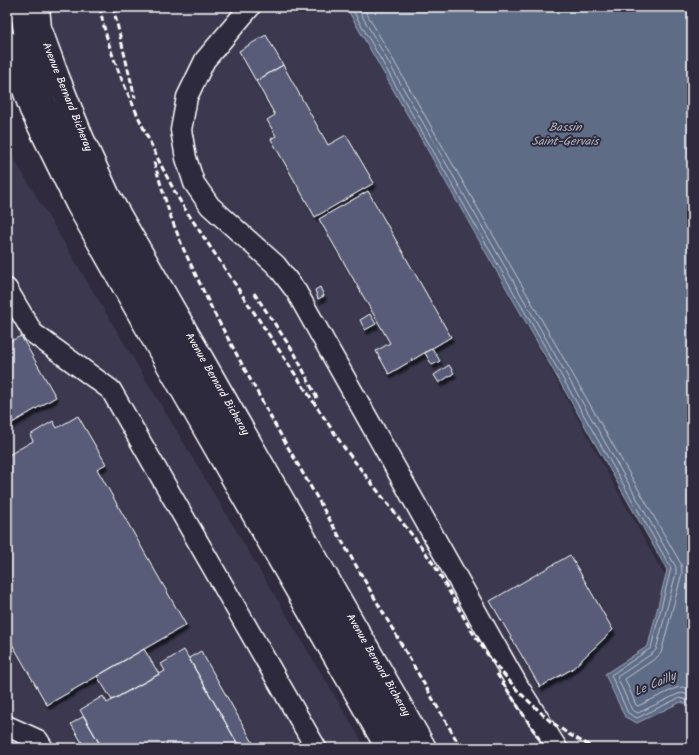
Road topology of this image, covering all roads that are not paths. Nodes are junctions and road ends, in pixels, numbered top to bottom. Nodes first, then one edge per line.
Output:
1 (20, 7) edge
2 (38, 7) edge
3 (250, 7) edge
4 (7, 42) edge
5 (7, 289) edge
6 (7, 726) edge
7 (43, 748) edge
8 (316, 748) edge
9 (387, 748) edge
10 (406, 748) edge
11 (425, 748) edge
12 (557, 748) edge

1 - 10 street
2 - 11 main road, Avenue Bernard Bicheray
3 - 12 street
4 - 9 main road
5 - 8 street
6 - 7 street

